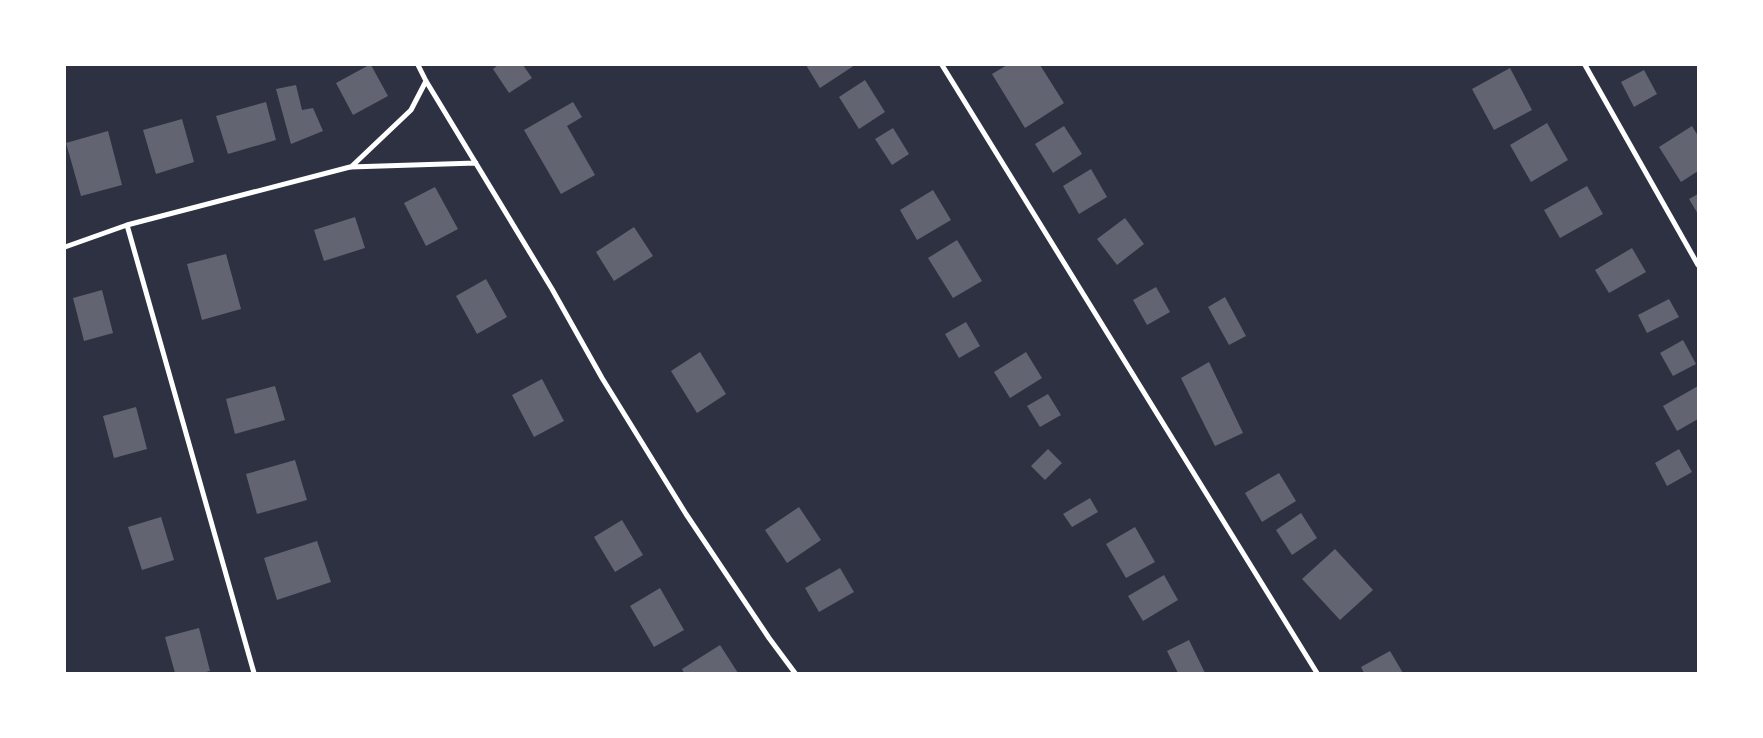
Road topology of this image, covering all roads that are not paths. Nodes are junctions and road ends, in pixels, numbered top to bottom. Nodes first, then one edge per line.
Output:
1 (418, 65) edge
2 (942, 65) edge
3 (1585, 65) edge
4 (426, 81) junction
5 (476, 163) junction
6 (350, 167) junction
7 (127, 225) junction
8 (65, 247) edge
9 (1698, 265) edge
10 (254, 673) edge
11 (795, 673) edge
12 (1317, 673) edge

1 - 4 street
2 - 12 street
3 - 9 street
4 - 5 street
4 - 6 street
5 - 6 street
5 - 11 street
6 - 7 street
7 - 8 street
7 - 10 street

